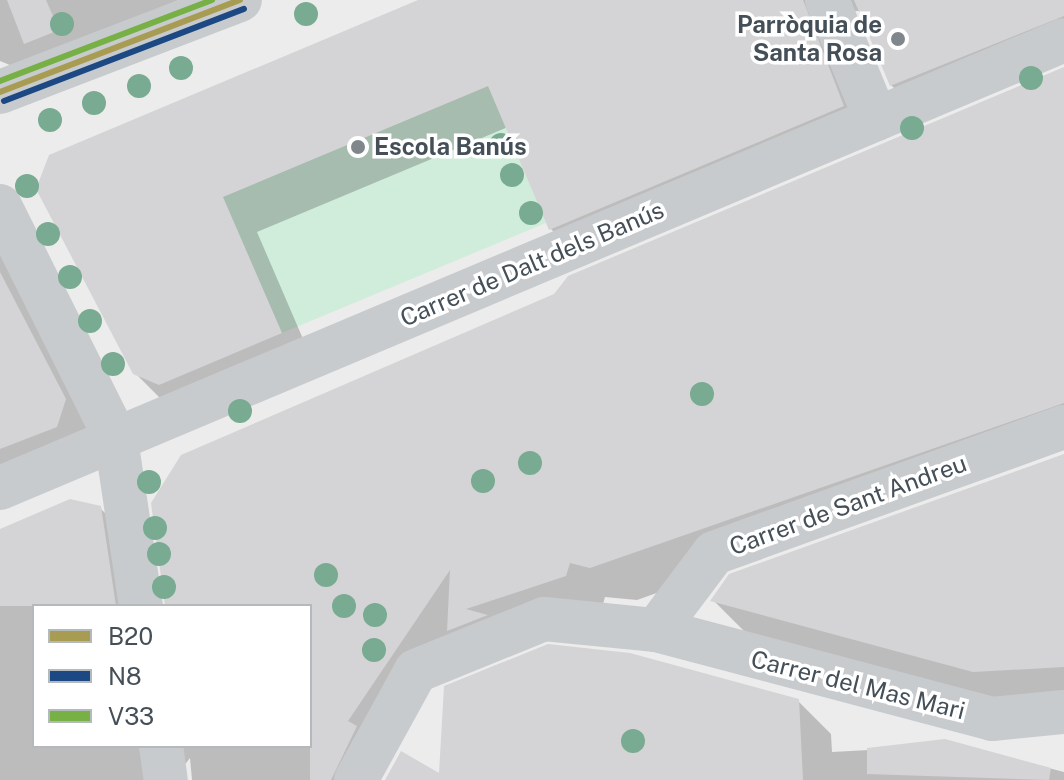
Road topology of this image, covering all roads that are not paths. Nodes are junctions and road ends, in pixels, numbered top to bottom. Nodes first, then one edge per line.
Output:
1 (240, 0) edge
2 (827, 0) edge
3 (1064, 40) edge
4 (0, 92) edge
5 (876, 119) junction
6 (0, 206) edge
7 (1064, 427) edge
8 (116, 439) junction
9 (0, 488) edge
10 (141, 604) edge
11 (656, 630) junction
12 (1064, 712) edge
13 (161, 748) edge
14 (166, 780) edge
15 (356, 780) edge

1 - 4 street
2 - 5 street
3 - 5 street, Carrer de Dalt dels Banús
5 - 8 street, Carrer de Dalt dels Banús
6 - 8 street
7 - 11 street, Carrer de Sant Andreu
8 - 9 street, Carrer de Dalt dels Banús
8 - 10 street
11 - 12 street, Carrer del Mas Mari
11 - 15 street
13 - 14 street

